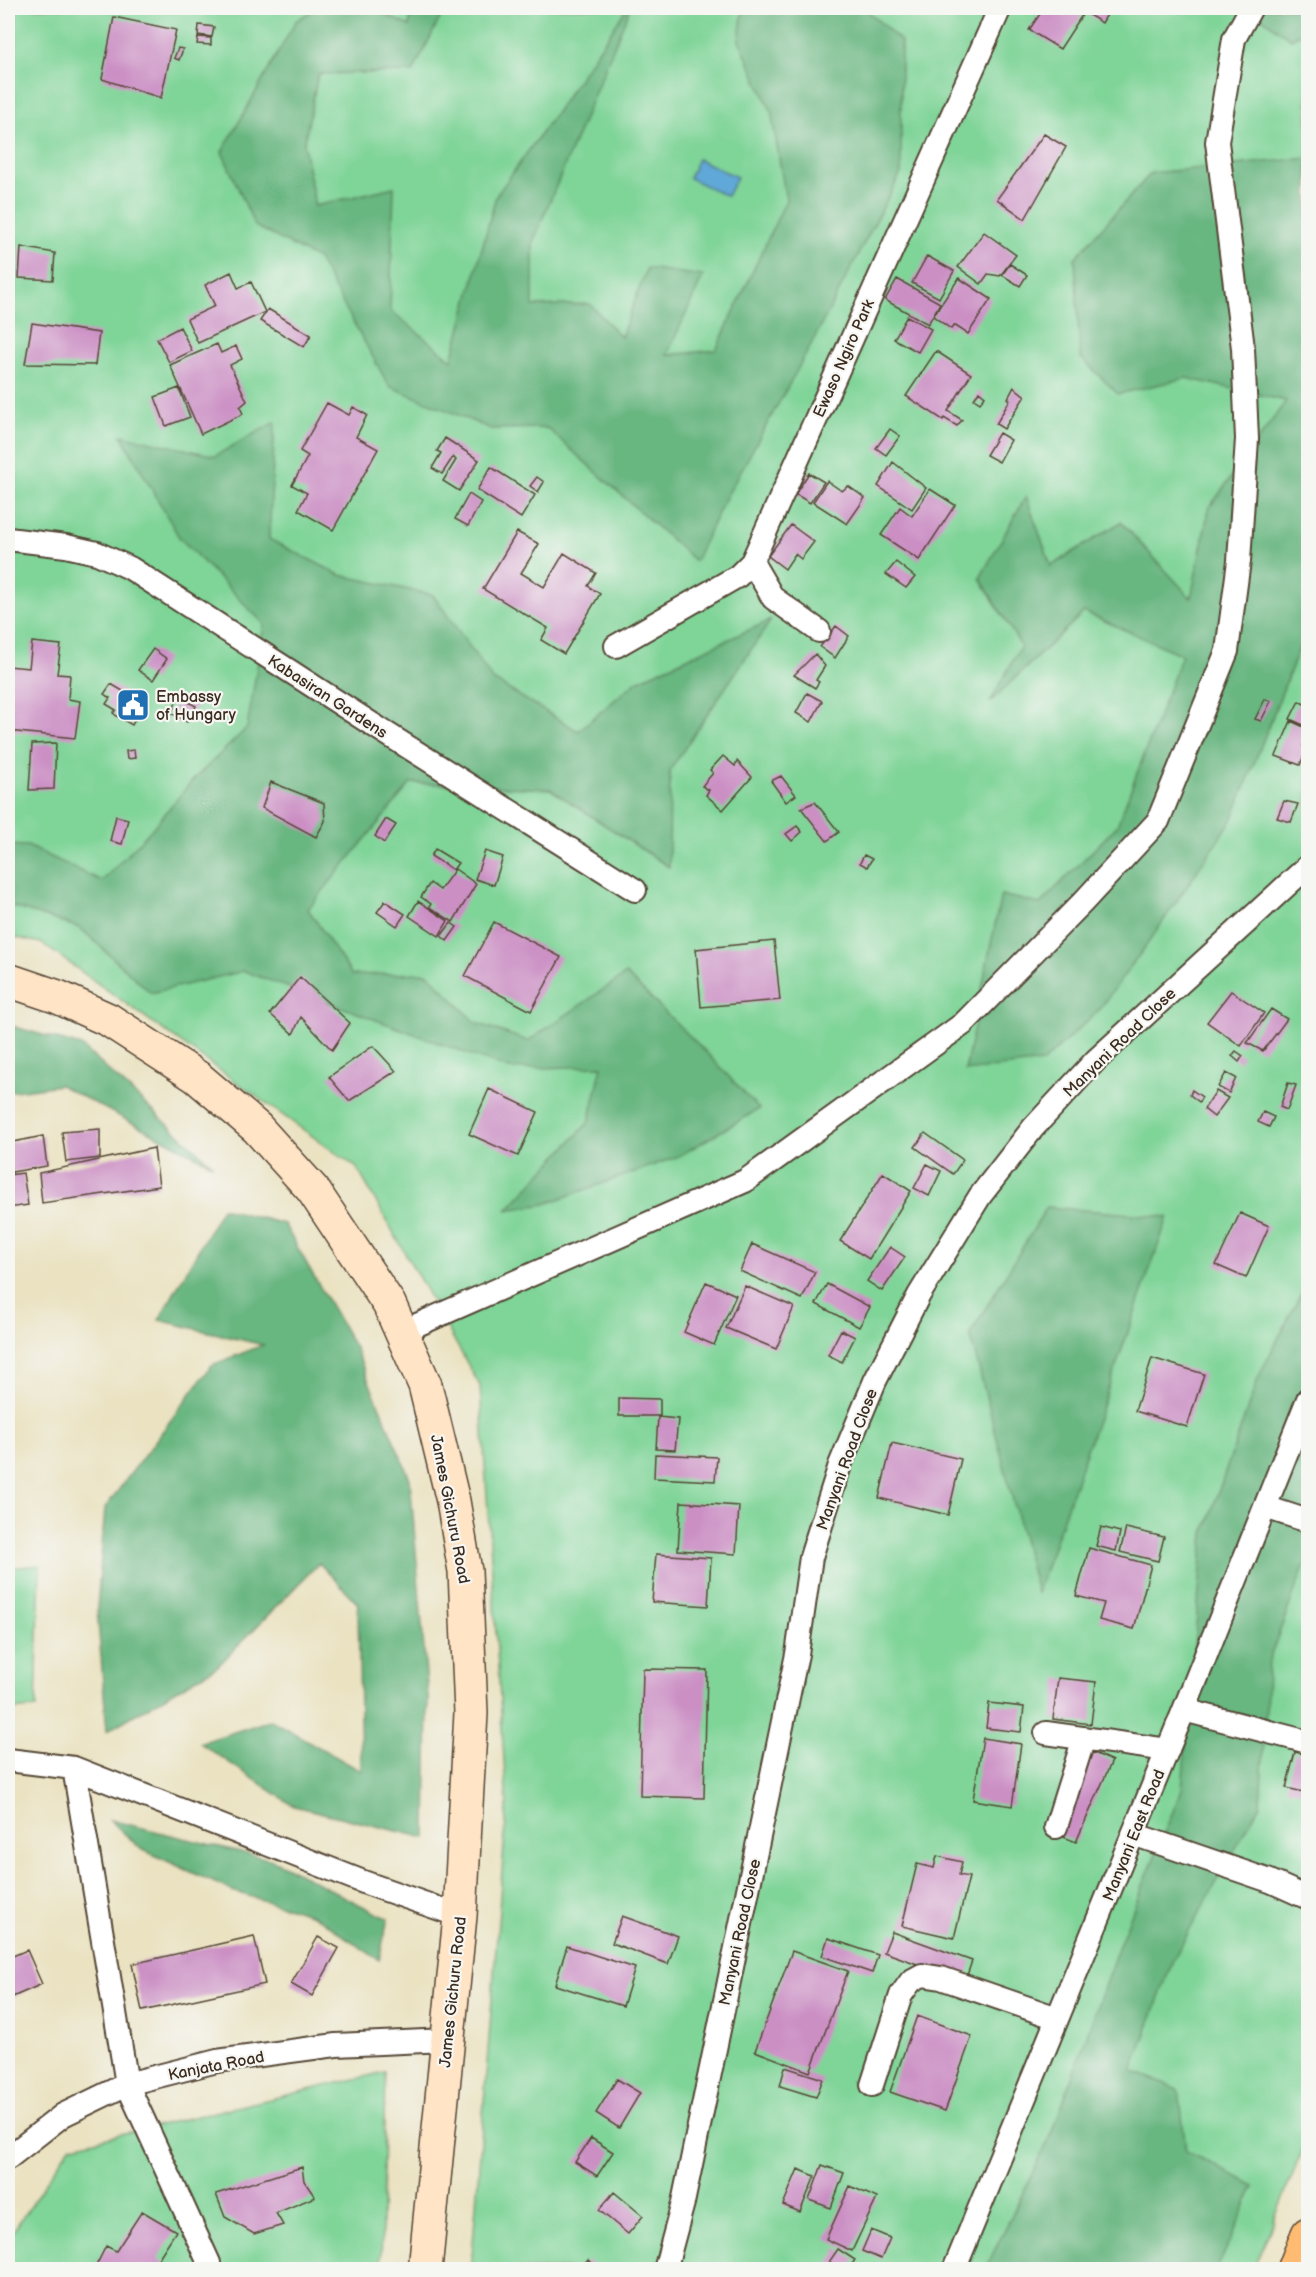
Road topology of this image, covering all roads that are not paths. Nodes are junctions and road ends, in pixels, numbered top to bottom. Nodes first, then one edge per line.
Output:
1 (1000, 8) edge
2 (1251, 8) edge
3 (8, 539) edge
4 (752, 562) junction
5 (819, 632) dead end
6 (616, 646) dead end
7 (1308, 866) edge
8 (635, 890) dead end
9 (8, 980) edge
10 (401, 1332) junction
11 (1308, 1399) edge
12 (1265, 1507) junction
13 (1308, 1521) edge
14 (1184, 1710) junction
15 (1046, 1733) dead end
16 (1084, 1738) junction
17 (1308, 1742) edge
18 (1168, 1750) junction
19 (8, 1760) edge
20 (74, 1768) junction
21 (1056, 1827) dead end
22 (1133, 1834) junction
23 (1308, 1898) edge
24 (460, 1916) junction
25 (1058, 2018) junction
26 (447, 2040) junction
27 (127, 2084) junction
28 (872, 2085) dead end
29 (8, 2158) edge
30 (1308, 2234) edge
31 (209, 2263) dead end
32 (425, 2270) edge
33 (666, 2270) edge
34 (954, 2270) edge
35 (1294, 2270) edge

1 - 4 street, Ewaso Ngiro Park
2 - 10 street
3 - 8 street, Kabasiran Gardens
4 - 5 street
4 - 6 street, Ewaso Ngiro Park
7 - 33 street, Manyani Road Close
9 - 10 main road, James Gichuru Road
10 - 24 main road, James Gichuru Road
11 - 12 street, Manyani East Road
12 - 13 street
12 - 14 street, Manyani East Road
14 - 17 street
14 - 18 street, Manyani East Road
15 - 16 street
16 - 18 street
16 - 21 street
18 - 22 street, Manyani East Road
19 - 20 street
20 - 24 street
20 - 27 street
22 - 23 street
22 - 25 street, Manyani East Road
24 - 26 main road, James Gichuru Road
25 - 28 street
25 - 34 street, Manyani East Road
26 - 27 street, Kanjata Road
26 - 32 main road, James Gichuru Road
27 - 29 street, Kanjata Road
27 - 31 street
30 - 35 main road

